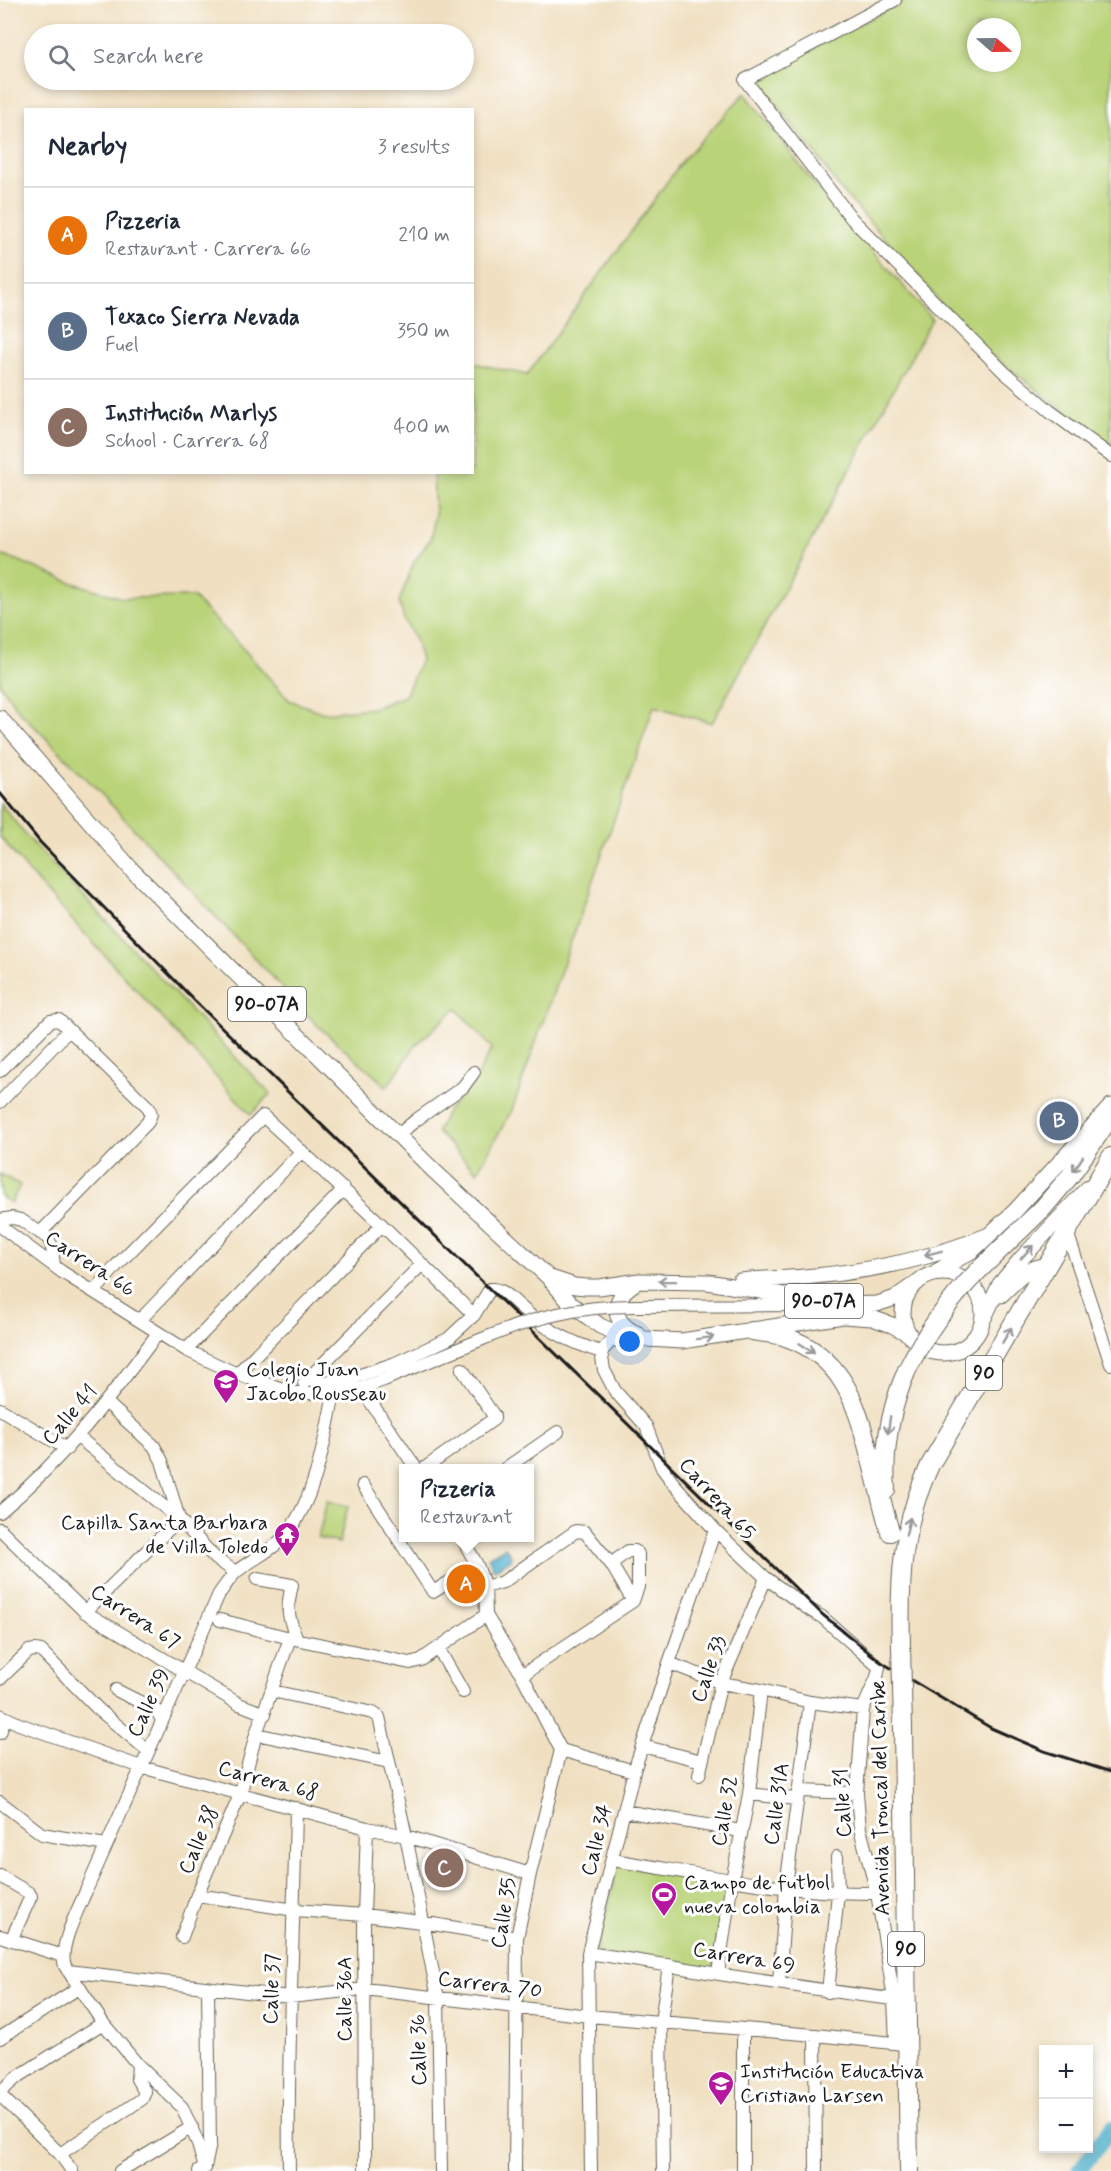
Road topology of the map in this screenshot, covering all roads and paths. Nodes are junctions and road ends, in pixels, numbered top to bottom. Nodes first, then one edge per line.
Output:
1 (894, 0) edge
2 (1111, 456) edge
3 (0, 718) edge
4 (69, 1030) junction
5 (0, 1071) edge
6 (474, 1072) dead end
7 (0, 1102) edge
8 (1111, 1106) edge
9 (1111, 1116) edge
10 (398, 1135) junction
11 (302, 1151) junction
12 (1111, 1157) edge
13 (1097, 1179) junction
14 (344, 1189) junction
15 (0, 1220) edge
16 (382, 1225) junction
17 (0, 1227) edge
18 (1067, 1232) junction
19 (40, 1233) junction
20 (988, 1235) junction
21 (422, 1264) junction
22 (54, 1266) junction
23 (1047, 1266) junction
24 (932, 1274) junction
25 (548, 1277) junction
26 (639, 1281) junction
27 (918, 1282) junction
28 (725, 1283) junction
29 (94, 1292) junction
30 (992, 1303) junction
31 (842, 1311) junction
32 (474, 1315) junction
33 (984, 1318) junction
34 (140, 1320) junction
35 (752, 1331) junction
36 (158, 1333) junction
37 (909, 1335) junction
38 (629, 1338) junction
39 (658, 1341) junction
40 (186, 1350) junction
41 (601, 1352) junction
42 (1111, 1365) edge
43 (462, 1369) dead end
44 (237, 1374) junction
45 (308, 1379) junction
46 (361, 1388) junction
47 (295, 1393) junction
48 (334, 1393) junction
49 (107, 1403) junction
50 (0, 1409) edge
51 (558, 1432) dead end
52 (78, 1437) junction
53 (67, 1449) junction
54 (413, 1464) edge
55 (431, 1464) edge
56 (512, 1464) edge
57 (363, 1485) dead end
58 (0, 1512) edge
59 (179, 1519) junction
60 (0, 1529) edge
61 (715, 1530) junction
62 (890, 1532) junction
63 (399, 1540) edge
64 (400, 1542) edge
65 (464, 1542) edge
66 (611, 1564) junction
67 (477, 1565) junction
68 (236, 1572) junction
69 (766, 1578) junction
70 (257, 1579) dead end
71 (485, 1587) junction
72 (633, 1601) junction
73 (900, 1605) junction
74 (85, 1612) junction
75 (486, 1615) junction
76 (220, 1620) dead end
77 (294, 1639) junction
78 (438, 1648) junction
79 (669, 1663) junction
80 (879, 1667) joint
81 (185, 1672) junction
82 (522, 1675) junction
83 (0, 1679) edge
84 (721, 1683) junction
85 (116, 1690) dead end
86 (761, 1690) junction
87 (272, 1691) junction
88 (463, 1692) dead end
89 (810, 1702) junction
90 (863, 1709) junction
91 (265, 1714) junction
92 (2, 1717) edge
93 (162, 1720) junction
94 (0, 1733) edge
95 (256, 1734) junction
96 (642, 1746) junction
97 (561, 1750) junction
98 (148, 1751) junction
99 (702, 1761) junction
100 (389, 1762) junction
101 (141, 1767) junction
102 (634, 1771) junction
103 (699, 1775) dead end
104 (857, 1793) junction
105 (749, 1794) junction
106 (240, 1795) junction
107 (797, 1795) junction
108 (0, 1802) edge
109 (296, 1808) junction
110 (624, 1811) junction
111 (367, 1828) junction
112 (741, 1831) junction
113 (406, 1836) junction
114 (106, 1845) junction
115 (837, 1857) dead end
116 (613, 1860) junction
117 (530, 1874) junction
118 (0, 1876) edge
119 (732, 1880) junction
120 (786, 1887) junction
121 (837, 1893) junction
122 (877, 1893) junction
123 (197, 1895) junction
124 (295, 1910) junction
125 (364, 1915) junction
126 (422, 1923) junction
127 (182, 1936) dead end
128 (6, 1938) edge
129 (517, 1938) junction
130 (588, 1953) junction
131 (63, 1956) junction
132 (669, 1965) junction
133 (68, 1971) junction
134 (718, 1973) junction
135 (779, 1983) junction
136 (80, 1987) junction
137 (208, 1988) junction
138 (365, 1989) junction
139 (828, 1992) junction
140 (290, 1997) junction
141 (438, 1998) junction
142 (894, 1999) junction
143 (515, 2008) junction
144 (589, 2016) junction
145 (661, 2022) junction
146 (103, 2023) junction
147 (743, 2030) junction
148 (815, 2035) junction
149 (0, 2038) edge
150 (902, 2044) junction
151 (138, 2065) junction
152 (0, 2093) edge
153 (192, 2127) junction
154 (60, 2154) junction
155 (203, 2170) edge
156 (72, 2171) edge
157 (120, 2171) edge
158 (289, 2171) edge
159 (364, 2171) edge
160 (441, 2171) edge
161 (515, 2171) edge
162 (591, 2171) edge
163 (663, 2171) edge
164 (743, 2171) edge
165 (816, 2171) edge
166 (909, 2171) edge

1 - 2 street
3 - 10 main road, 90-07A
4 - 5 street
4 - 7 street
4 - 19 street
6 - 10 street
8 - 20 main road
9 -> 62 highway, Avenida Troncal del Caribe / 90, bridge
10 - 25 main road, 90-07A
11 - 14 street
11 - 29 street
11 - 34 street
12 - 13 highway, Avenida Troncal del Caribe / 90
13 - 18 highway, Avenida Troncal del Caribe / 90
30 -> 13 main road
14 - 16 street
14 - 40 street
15 - 19 street
16 - 21 street
16 - 44 street
17 - 22 street, Carrera 66
18 - 23 highway, Avenida Troncal del Caribe / 90
18 - 42 street
19 - 22 street
20 - 24 main road
20 -> 28 main road
21 - 32 street
21 - 45 street
22 - 29 street, Carrera 66
23 - 30 main road
73 -> 23 highway, Avenida Troncal del Caribe / 90
24 - 27 main road
24 - 33 main road
25 - 26 main road, 90-07A
25 - 38 main road, 90-07A
28 -> 26 main road, 90-07A
26 - 39 main road
27 - 31 main road, 90-07A
27 - 37 main road
28 - 31 main road, 90-07A
29 - 34 street, Carrera 66
30 - 33 main road
31 - 35 main road, 90-07A
31 - 37 main road, 90-07A
31 - 46 street, bridge
32 - 41 street
32 - 45 street
33 - 37 main road
34 - 36 street, Carrera 66
39 -> 35 main road, 90-07A
35 -> 62 highway
36 - 40 street, Carrera 66
36 - 49 street, Calle 41
38 - 39 main road, 90-07A
38 - 41 street
40 - 44 street, Carrera 66
41 - 61 street, Carrera 65
43 - 55 street
44 - 47 street, Carrera 66
45 - 47 street
46 - 48 street
46 - 54 street
47 - 48 street, Carrera 66
48 - 68 street, Calle 39
49 - 52 street, Calle 41
49 - 59 street
50 - 53 street
51 - 56 street
52 - 53 street, Calle 41
52 - 59 street
53 - 58 street, Calle 41
57 - 63 street
59 - 68 street
59 - 74 street
60 - 74 street, Carrera 67
61 - 69 street, Carrera 65
61 - 79 street, Calle 34
62 - 73 highway, Avenida Troncal del Caribe / 90
64 - 67 street
65 - 67 street
66 - 71 street
66 - 72 street
66 - 72 street
67 - 71 street
68 - 81 street, Calle 39
69 - 80 street, Carrera 65
69 - 84 street, Calle 33
70 - 77 street
71 - 75 street
72 - 82 street
73 - 150 highway, Avenida Troncal del Caribe / 90, bridge
74 - 81 street, Carrera 67
75 - 78 street
75 - 82 street
76 - 77 street
77 - 78 street
77 - 87 street, Calle 38
78 - 88 street
79 - 84 street
79 - 96 street, Calle 34
80 - 90 street, Calle 31
81 - 91 street, Carrera 67
81 - 93 street, Calle 39
82 - 97 street
83 - 98 street
84 - 86 street
84 - 99 street, Calle 33
85 - 93 street
86 - 89 street
86 - 105 street, Calle 32
87 - 91 street, Calle 38
87 - 100 street, Calle 36
89 - 90 street
89 - 107 street, Calle 31A
90 - 104 street, Calle 31
91 - 95 street, Calle 38
92 - 94 street
92 - 101 street, Carrera 68
93 - 98 street, Calle 39
95 - 100 street
95 - 106 street, Calle 38
96 - 99 street
96 - 102 street, Calle 34
97 - 102 street
97 - 117 street, Calle 35
98 - 101 street, Calle 39
99 - 103 street, Calle 33
100 - 113 street, Calle 36
101 - 106 street, Carrera 68
101 - 114 street, Calle 39
102 - 110 street, Calle 34
104 - 107 street
104 - 122 street, Calle 31
105 - 107 street
105 - 112 street, Calle 32
106 - 109 street, Carrera 68
106 - 123 street, Calle 38
107 - 120 street, Calle 31A
108 - 114 street
109 - 111 street, Carrera 68
109 - 124 street, Calle 37
110 - 112 street
110 - 116 street, Calle 34
111 - 113 street, Carrera 68
111 - 125 street, Calle 36A
112 - 119 street, Calle 32
113 - 117 street, Carrera 68
113 - 126 street, Calle 36
114 - 131 street, Calle 39
115 - 121 street, Calle 31
116 - 119 street
116 - 130 street, Calle 34
117 - 129 street, Calle 35
118 - 128 street
119 - 120 street
119 - 134 street, Calle 32
120 - 121 street
120 - 135 street, Calle 31A
121 - 122 street
121 - 139 street, Calle 31
122 - 142 street, Calle 31
123 - 124 street, Calle 38
123 - 127 street
124 - 125 street, Calle 38
124 - 140 street, Calle 37
125 - 126 street, Calle 38
125 - 138 street, Calle 36A
126 - 129 street, Calle 38
126 - 141 street, Calle 36
128 - 131 street
129 - 143 street, Calle 35
130 - 132 street, Carrera 69
130 - 144 street, Calle 34
131 - 133 street
132 - 134 street, Carrera 69
132 - 145 street
133 - 136 street
133 - 137 street, Carrera 70
134 - 135 street, Carrera 69
135 - 139 street, Carrera 69
136 - 146 street
136 - 149 street
137 - 140 street, Carrera 70
137 - 155 street
138 - 140 street, Carrera 70
138 - 141 street, Carrera 70
138 - 159 street, Calle 36A
139 - 142 street, Carrera 69
140 - 158 street, Calle 37
141 - 143 street, Carrera 70
141 - 160 street, Calle 36
142 - 150 street, Calle 31
143 - 144 street, Carrera 70
143 - 161 street, Calle 35
144 - 145 street, Carrera 70
144 - 162 street, Calle 34
145 - 147 street, Carrera 70
145 - 163 street
146 - 151 street
146 - 152 street
147 - 148 street, Carrera 70
147 - 164 street
148 - 150 street, Carrera 70
148 - 165 street
150 - 166 highway, Avenida Troncal del Caribe / 90
151 - 153 street
151 - 154 street
152 - 154 street
153 - 155 street
153 - 157 street
154 - 156 street

